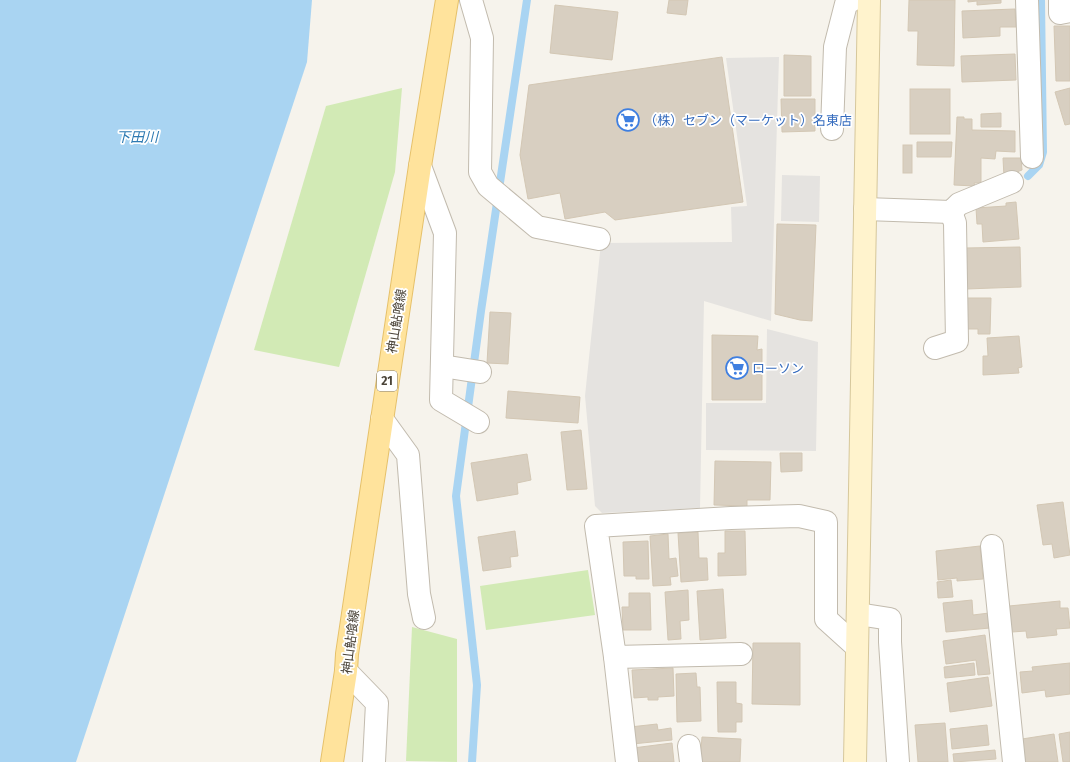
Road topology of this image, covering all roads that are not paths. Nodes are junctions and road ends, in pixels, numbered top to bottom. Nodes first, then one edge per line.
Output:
1 (447, 0) edge
2 (471, 0) edge
3 (852, 0) edge
4 (869, 0) edge
5 (1027, 0) edge
6 (1060, 0) edge
7 (1070, 11) edge
8 (832, 129) dead end
9 (1032, 157) dead end
10 (420, 166) junction
11 (1012, 182) dead end
12 (866, 209) junction
13 (951, 212) junction
14 (599, 239) dead end
15 (935, 348) dead end
16 (442, 366) junction
17 (480, 372) dead end
18 (382, 419) junction
19 (478, 422) dead end
20 (992, 546) dead end
21 (858, 614) junction
22 (424, 618) dead end
23 (857, 647) junction
24 (741, 654) dead end
25 (615, 657) junction
26 (346, 671) junction
27 (332, 762) edge
28 (374, 762) edge
29 (627, 762) edge
30 (855, 762) edge
31 (898, 762) edge
32 (1014, 762) edge

1 - 10 main road, 神山鮎喰線 / 21
2 - 14 street
3 - 8 street
4 - 12 street
5 - 9 street
6 - 7 street
10 - 16 street
10 - 18 main road, 神山鮎喰線 / 21
11 - 13 street
12 - 13 street
12 - 21 street
13 - 15 street
16 - 17 street
16 - 19 street
18 - 22 street
18 - 26 main road, 神山鮎喰線 / 21
20 - 32 street
21 - 23 street
21 - 31 street
23 - 25 street
23 - 30 street
24 - 25 street
25 - 29 street
26 - 27 main road, 神山鮎喰線 / 21
26 - 28 street

